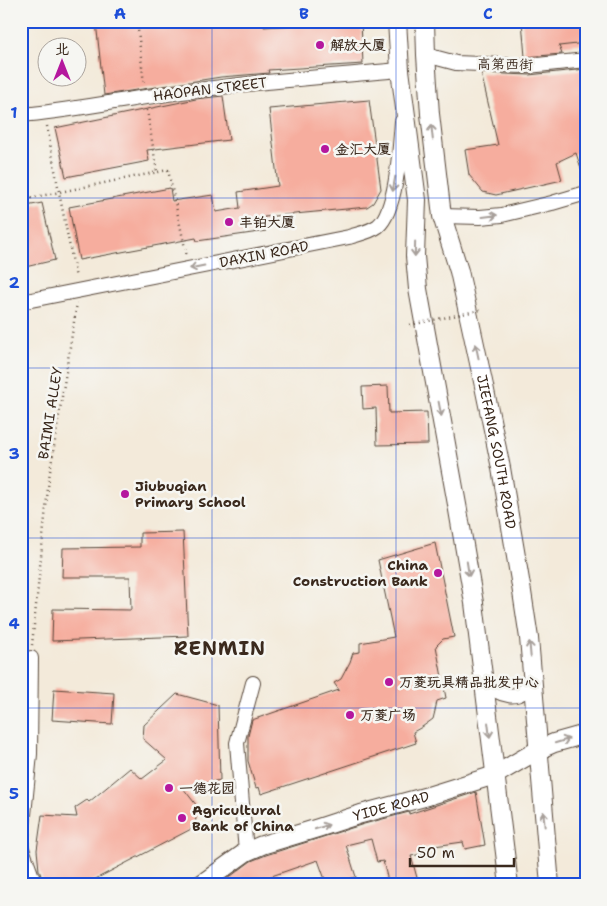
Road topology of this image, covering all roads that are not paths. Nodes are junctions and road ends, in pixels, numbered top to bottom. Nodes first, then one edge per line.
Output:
1 (397, 21) edge
2 (425, 21) edge
3 (426, 54) junction
4 (586, 60) edge
5 (400, 70) junction
6 (404, 101) junction
7 (21, 115) edge
8 (586, 193) edge
9 (442, 216) junction
10 (21, 302) edge
11 (31, 658) road end
12 (483, 680) junction
13 (532, 680) junction
14 (253, 683) dead end
15 (586, 734) edge
16 (538, 750) junction
17 (495, 775) junction
18 (21, 846) edge
19 (246, 852) junction
20 (35, 885) edge
21 (200, 885) edge
22 (508, 885) edge
23 (550, 885) edge

1 - 5 main road
2 - 3 main road, JIEFANG SOUTH ROAD
3 - 4 street, 高第西街
9 -> 3 main road, JIEFANG SOUTH ROAD
5 - 6 main road
5 - 7 street, HAOPAN STREET
6 -> 10 street, DAXIN ROAD
6 -> 12 main road
9 -> 8 street
13 -> 9 main road, JIEFANG SOUTH ROAD
11 - 18 street
12 - 13 street
12 -> 17 main road
13 - 16 main road, JIEFANG SOUTH ROAD
14 - 19 street
16 -> 15 main road, YIDE ROAD
16 - 17 main road, YIDE ROAD
23 -> 16 main road, JIEFANG SOUTH ROAD
19 -> 17 main road, YIDE ROAD
17 - 22 main road
18 - 20 street
19 - 21 main road, YIDE ROAD

